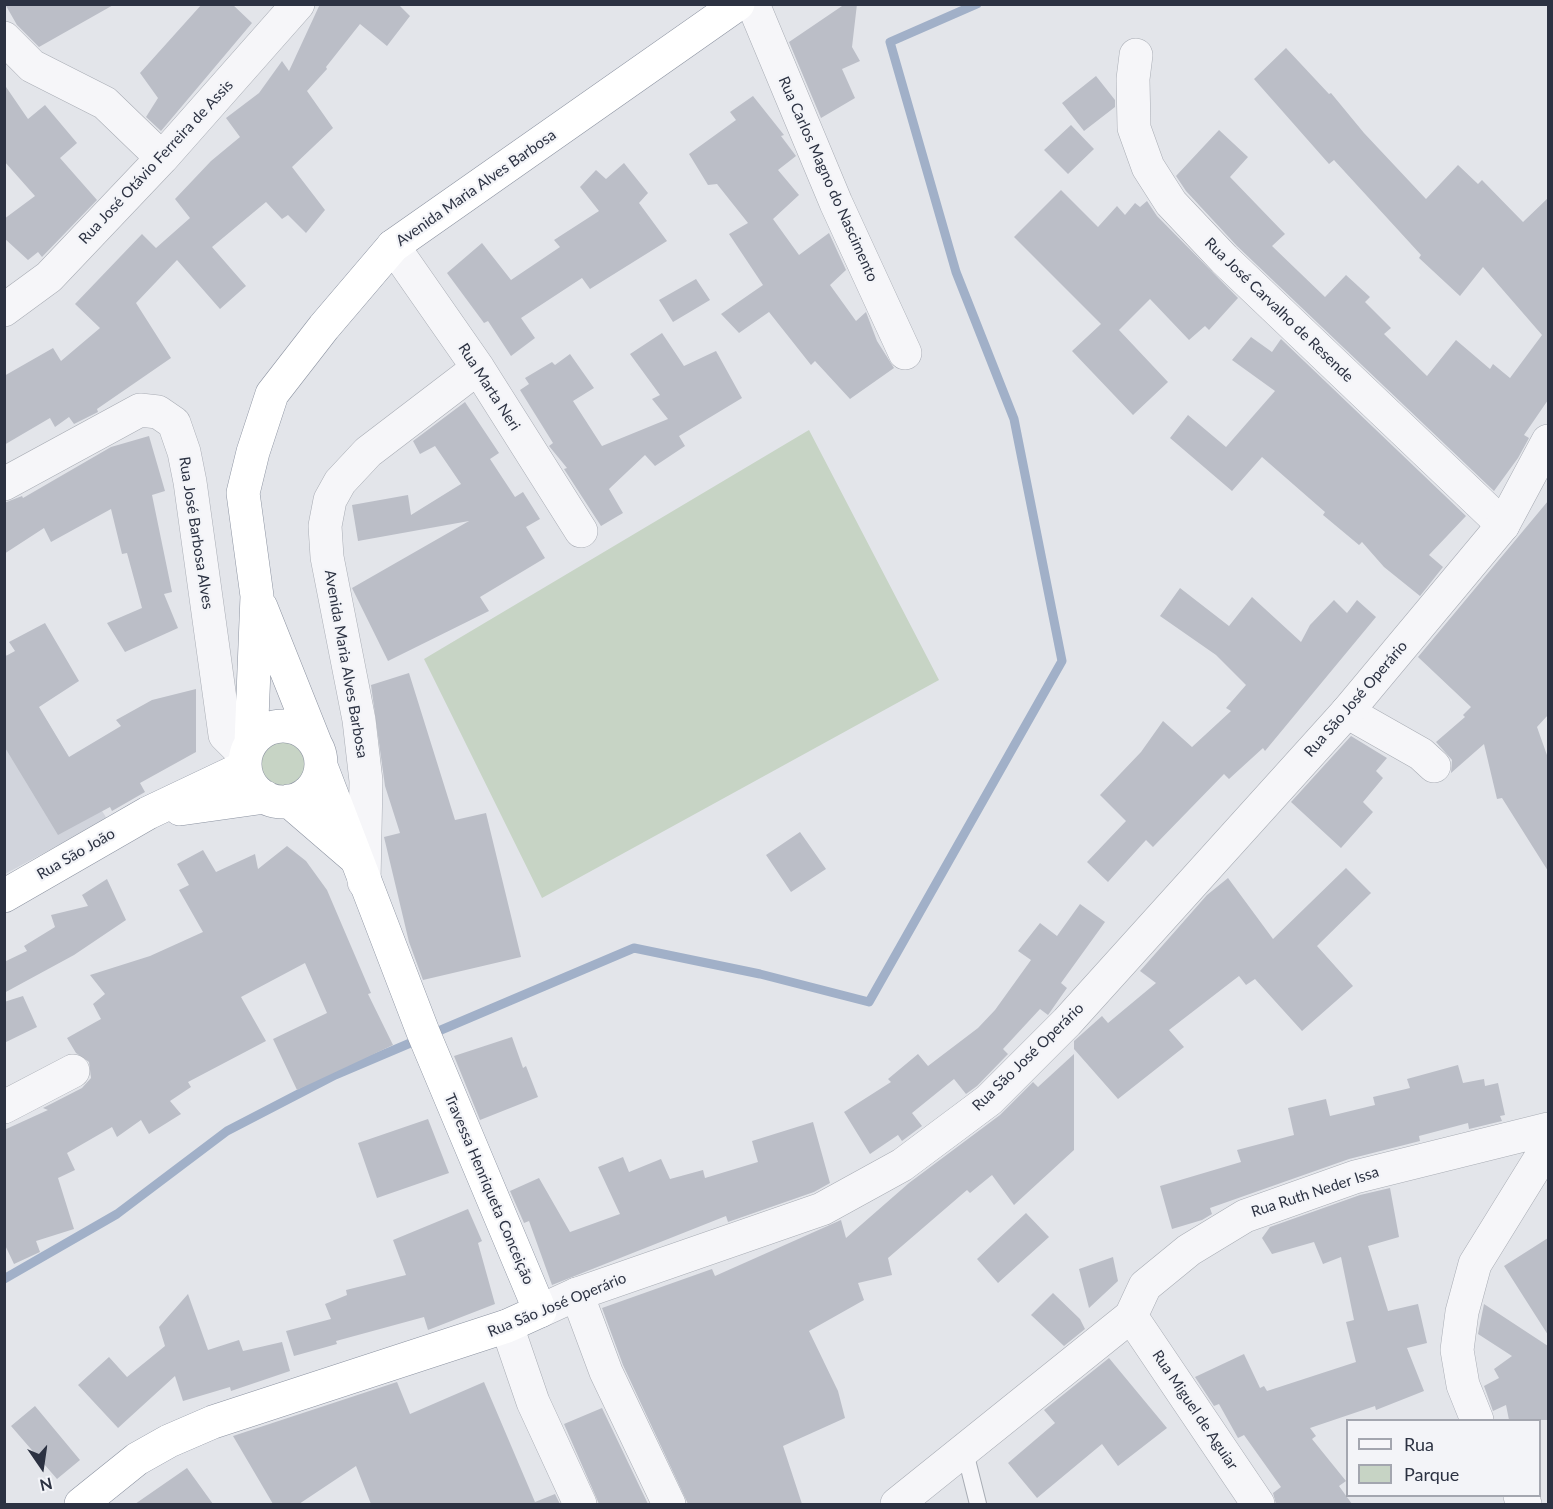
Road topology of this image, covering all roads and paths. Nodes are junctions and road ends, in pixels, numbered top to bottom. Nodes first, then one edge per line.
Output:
1 (298, 4) edge
2 (738, 4) edge
3 (753, 4) edge
4 (4, 38) edge
5 (1136, 55) dead end
6 (162, 158) junction
7 (393, 246) junction
8 (4, 310) edge
9 (905, 353) dead end
10 (478, 368) junction
11 (1548, 441) edge
12 (4, 484) edge
13 (1503, 525) junction
14 (581, 531) dead end
15 (256, 596) junction
16 (1347, 712) junction
17 (247, 755) junction
18 (319, 755) junction
19 (1434, 766) dead end
20 (277, 799) junction
21 (148, 813) junction
22 (359, 871) junction
23 (4, 896) edge
24 (423, 1032) joint
25 (73, 1071) dead end
26 (4, 1107) edge
27 (1548, 1129) edge
28 (1548, 1146) edge
29 (577, 1294) junction
30 (540, 1311) junction
31 (1131, 1316) junction
32 (507, 1326) junction
33 (1477, 1419) edge
34 (964, 1448) junction
35 (81, 1504) edge
36 (580, 1504) edge
37 (669, 1504) edge
38 (897, 1504) edge
39 (978, 1504) edge
40 (1258, 1504) edge

1 - 6 street, Rua José Otávio Ferreira de Assis
2 - 7 highway, Avenida Maria Alves Barbosa
3 - 9 street, Rua Carlos Magno do Nascimento
4 - 6 street
5 - 13 street, Rua José Carvalho de Resende
6 - 8 street, Rua José Otávio Ferreira de Assis
7 - 10 street, Rua Marta Neri
7 - 15 highway, Avenida Maria Alves Barbosa
10 - 14 street, Rua Marta Neri
10 - 22 street, Avenida Maria Alves Barbosa
11 - 13 street, Rua São José Operário
12 - 17 street, Rua José Barbosa Alves
13 - 16 street, Rua São José Operário
15 - 17 highway, Avenida Maria Alves Barbosa
15 - 18 highway, Avenida Maria Alves Barbosa
16 - 19 street
16 - 29 street, Rua São José Operário
17 - 18 highway
17 - 20 highway
17 - 21 highway, Rua São João
18 - 20 highway
18 - 22 highway, Avenida Maria Alves Barbosa
20 - 21 highway
20 - 22 highway, Avenida Maria Alves Barbosa
21 - 23 highway, Rua São João
22 - 24 highway, Avenida Maria Alves Barbosa
24 - 30 highway, Travessa Henriqueta Conceição
25 - 26 street
27 - 31 street, Rua Ruth Neder Issa
28 - 33 street
29 - 30 street, Rua São José Operário
29 - 37 street
30 - 32 highway, Rua São José Operário
31 - 34 street, Rua Ruth Neder Issa
31 - 40 street, Rua Miguel de Aguiar
32 - 35 highway, Rua São José Operário
32 - 36 street
34 - 38 street, Rua Ruth Neder Issa
34 - 39 lane

